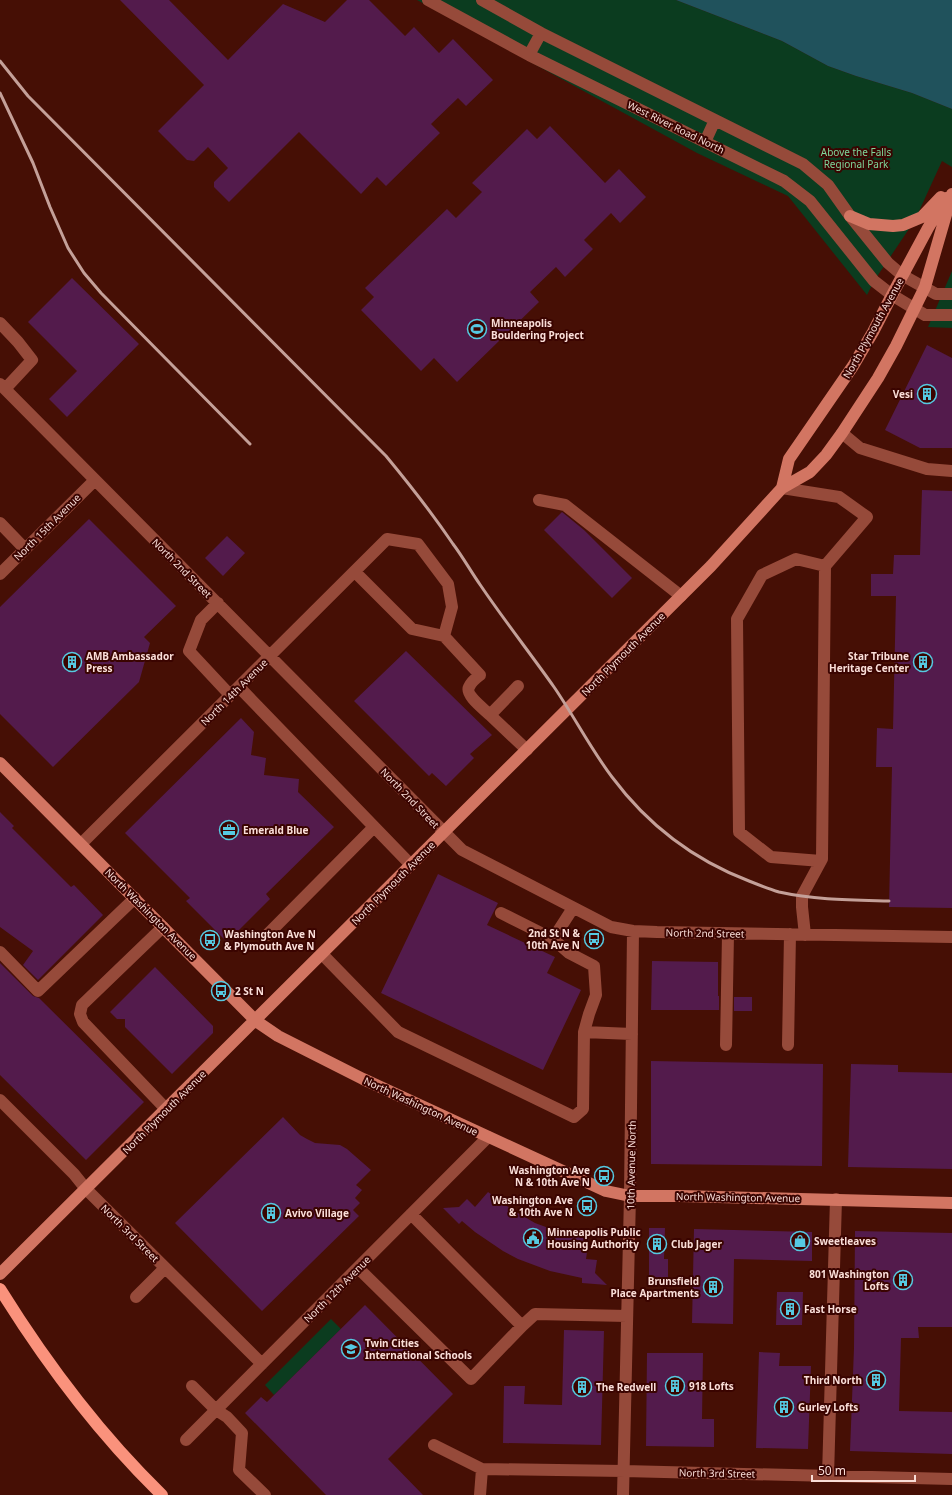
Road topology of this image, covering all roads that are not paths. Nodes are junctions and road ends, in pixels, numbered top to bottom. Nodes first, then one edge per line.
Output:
1 (428, 0) edge
2 (482, 0) edge
3 (541, 33) junction
4 (529, 55) junction
5 (715, 120) junction
6 (705, 142) junction
7 (952, 187) edge
8 (952, 194) edge
9 (850, 216) junction
10 (902, 275) junction
11 (925, 287) junction
12 (952, 294) edge
13 (892, 295) junction
14 (914, 309) junction
15 (952, 315) edge
16 (0, 323) edge
17 (2, 386) edge
18 (842, 433) junction
19 (952, 471) edge
20 (95, 480) junction
21 (782, 488) junction
22 (539, 500) dead end
23 (0, 523) edge
24 (25, 549) junction
25 (825, 566) junction
26 (355, 572) junction
27 (0, 574) edge
28 (681, 596) junction
29 (218, 603) junction
30 (444, 636) junction
31 (270, 656) junction
32 (518, 686) dead end
33 (235, 691) junction
34 (490, 715) junction
35 (526, 750) junction
36 (0, 763) edge
37 (374, 826) junction
38 (444, 832) junction
39 (81, 844) junction
40 (821, 861) junction
41 (411, 865) junction
42 (135, 898) junction
43 (574, 908) junction
44 (501, 913) dead end
45 (163, 926) junction
46 (633, 931) junction
47 (728, 934) junction
48 (790, 934) junction
49 (267, 935) dead end
50 (805, 935) junction
51 (952, 937) edge
52 (553, 939) junction
53 (0, 952) edge
54 (322, 954) junction
55 (256, 1020) junction
56 (584, 1032) junction
57 (632, 1034) junction
58 (726, 1045) dead end
59 (788, 1045) dead end
60 (0, 1100) edge
61 (166, 1109) junction
62 (488, 1137) junction
63 (86, 1189) junction
64 (630, 1196) junction
65 (836, 1199) junction
66 (952, 1203) edge
67 (411, 1214) junction
68 (165, 1268) junction
69 (358, 1268) junction
70 (0, 1274) edge
71 (0, 1289) edge
72 (136, 1297) dead end
73 (627, 1316) junction
74 (522, 1326) junction
75 (262, 1364) junction
76 (192, 1386) dead end
77 (216, 1410) junction
78 (186, 1440) dead end
79 (434, 1445) dead end
80 (482, 1469) junction
81 (624, 1471) junction
82 (828, 1476) junction
83 (952, 1479) edge
84 (162, 1495) edge
85 (265, 1495) edge
86 (480, 1495) edge
87 (623, 1495) edge

1 - 4 street, West River Road North
2 - 3 street
3 - 4 street
3 - 5 street
4 - 6 street, West River Road North
5 - 6 street
5 - 9 street
6 - 13 street, West River Road North
7 - 9 main road
7 - 10 main road, North Plymouth Avenue
8 - 11 main road, North Plymouth Avenue
9 - 10 street
10 - 11 street
10 - 13 main road, North Plymouth Avenue
11 - 12 street
11 - 14 main road, North Plymouth Avenue
13 - 14 street, West River Road North
13 - 21 main road, North Plymouth Avenue
14 - 15 street, West River Road North
14 - 18 main road, North Plymouth Avenue
16 - 17 street
17 - 20 street, North 2nd Street
18 - 19 street
18 - 21 main road, North Plymouth Avenue
20 - 24 street, North 15th Avenue
20 - 29 street, North 2nd Street
21 - 25 street
21 - 28 main road, North Plymouth Avenue
22 - 28 street
23 - 24 street
24 - 27 street, North 15th Avenue
25 - 40 street
25 - 40 street
26 - 30 street
26 - 30 street, North 14th Avenue
26 - 31 street, North 14th Avenue
28 - 35 main road, North Plymouth Avenue
29 - 31 street, North 2nd Street
29 - 33 street
30 - 34 street
31 - 33 street, North 14th Avenue
31 - 38 street, North 2nd Street
32 - 34 street
33 - 37 street
33 - 39 street, North 14th Avenue
34 - 35 street
35 - 38 main road, North Plymouth Avenue
36 - 39 main road, North Washington Avenue
37 - 41 street
37 - 49 street
38 - 41 main road, North Plymouth Avenue
38 - 43 street, North 2nd Street
39 - 42 main road, North Washington Avenue
40 - 50 street
41 - 54 main road, North Plymouth Avenue
42 - 45 main road, North Washington Avenue
42 - 53 street
43 - 46 street, North 2nd Street
43 - 52 street
44 - 52 street
45 - 55 main road, North Washington Avenue
45 - 61 street
46 - 47 street, North 2nd Street
46 - 57 street, 10th Avenue North
47 - 48 street, North 2nd Street
47 - 58 street
48 - 50 street, North 2nd Street
48 - 59 street
50 - 51 street, North 2nd Street
52 - 56 street
54 - 55 main road, North Plymouth Avenue
54 - 56 street
55 - 61 main road, North Plymouth Avenue
55 - 62 main road, North Washington Avenue
56 - 57 street
57 - 64 street, 10th Avenue North
60 - 63 street, North 3rd Street
61 - 63 main road, North Plymouth Avenue
62 - 64 main road, North Washington Avenue
62 - 67 street, North 12th Avenue
63 - 68 street, North 3rd Street
63 - 70 main road, North Plymouth Avenue
64 - 65 main road, North Washington Avenue
64 - 73 street, 10th Avenue North
65 - 66 main road, North Washington Avenue
65 - 82 street
67 - 69 street, North 12th Avenue
67 - 74 street
68 - 72 street
68 - 75 street, North 3rd Street
69 - 74 street
69 - 75 street, North 12th Avenue
71 - 84 highway
73 - 74 street
73 - 81 street, 10th Avenue North
75 - 77 street, North 12th Avenue
76 - 77 street
77 - 78 street, North 12th Avenue
77 - 85 street
79 - 80 street
80 - 81 street, North 3rd Street
80 - 86 street
81 - 82 street, North 3rd Street
81 - 87 street, 10th Avenue North
82 - 83 street, North 3rd Street

